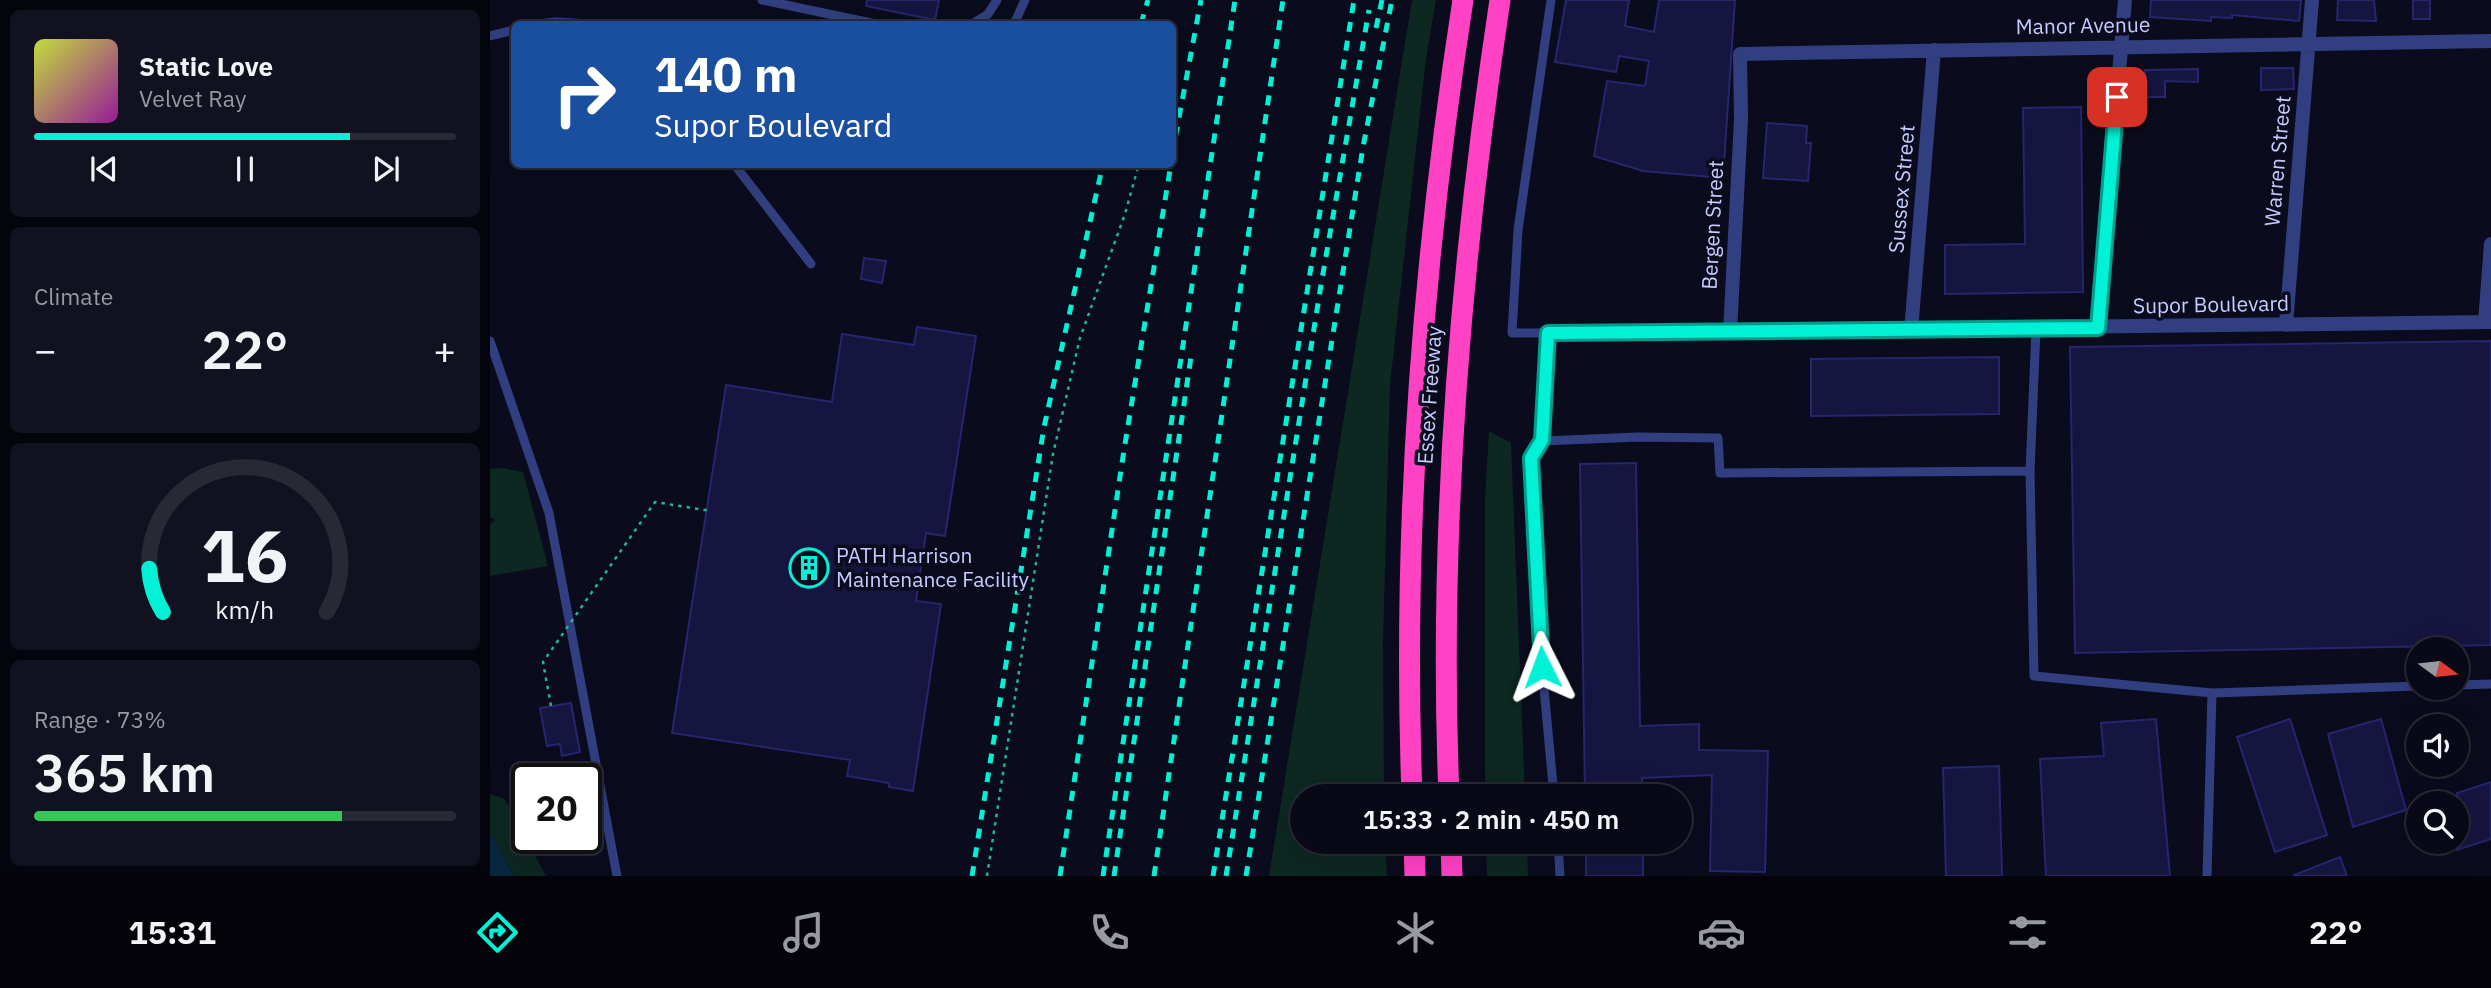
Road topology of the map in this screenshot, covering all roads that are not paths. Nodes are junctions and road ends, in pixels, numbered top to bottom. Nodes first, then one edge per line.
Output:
1 (762, 0) edge
2 (997, 0) edge
3 (1025, 0) edge
4 (1463, 0) edge
5 (1500, 0) edge
6 (1551, 0) edge
7 (2125, 0) edge
8 (2312, 0) edge
9 (862, 21) edge
10 (977, 21) edge
11 (1015, 21) edge
12 (511, 31) edge
13 (490, 37) edge
14 (2491, 41) edge
15 (2309, 43) junction
16 (2122, 46) junction
17 (1934, 50) junction
18 (1741, 119) joint
19 (737, 168) edge
20 (2491, 244) edge
21 (811, 264) dead end
22 (2488, 322) edge
23 (2286, 325) junction
24 (2098, 328) junction
25 (2036, 329) junction
26 (1911, 331) junction
27 (1730, 332) junction
28 (1548, 333) junction
29 (490, 341) edge
30 (1542, 440) junction
31 (2030, 471) junction
32 (2491, 684) edge
33 (2469, 685) edge
34 (2406, 686) edge
35 (2212, 693) junction
36 (1412, 784) edge
37 (1449, 784) edge
38 (1553, 784) edge
39 (1414, 854) edge
40 (1451, 854) edge
41 (1559, 854) edge
42 (617, 876) edge
43 (1415, 876) edge
44 (1452, 876) edge
45 (1560, 876) edge
46 (2207, 876) edge

1 - 9 lane
2 - 10 lane
3 - 11 lane
4 - 36 highway, Essex Freeway
5 - 37 highway, Essex Freeway
6 - 28 lane, Supor Boulevard
7 - 16 street
8 - 15 street, Warren Street
12 - 13 lane
14 - 15 street, Manor Avenue
15 - 16 street, Manor Avenue
15 - 23 street, Warren Street
16 - 17 street, Manor Avenue
16 - 24 street
17 - 18 street, Manor Avenue
17 - 26 street, Sussex Street
18 - 27 street, Bergen Street
19 - 21 lane
20 - 22 street
22 - 23 street, Supor Boulevard
23 - 24 street, Supor Boulevard
24 - 25 street, Supor Boulevard
25 - 26 street, Supor Boulevard
25 - 31 lane
26 - 27 street, Supor Boulevard
27 - 28 street, Supor Boulevard
28 - 30 lane
29 - 42 lane
30 - 31 lane
30 - 38 lane
31 - 35 lane
32 - 33 lane
34 - 35 lane
35 - 46 lane
39 - 43 highway
40 - 44 highway
41 - 45 lane

